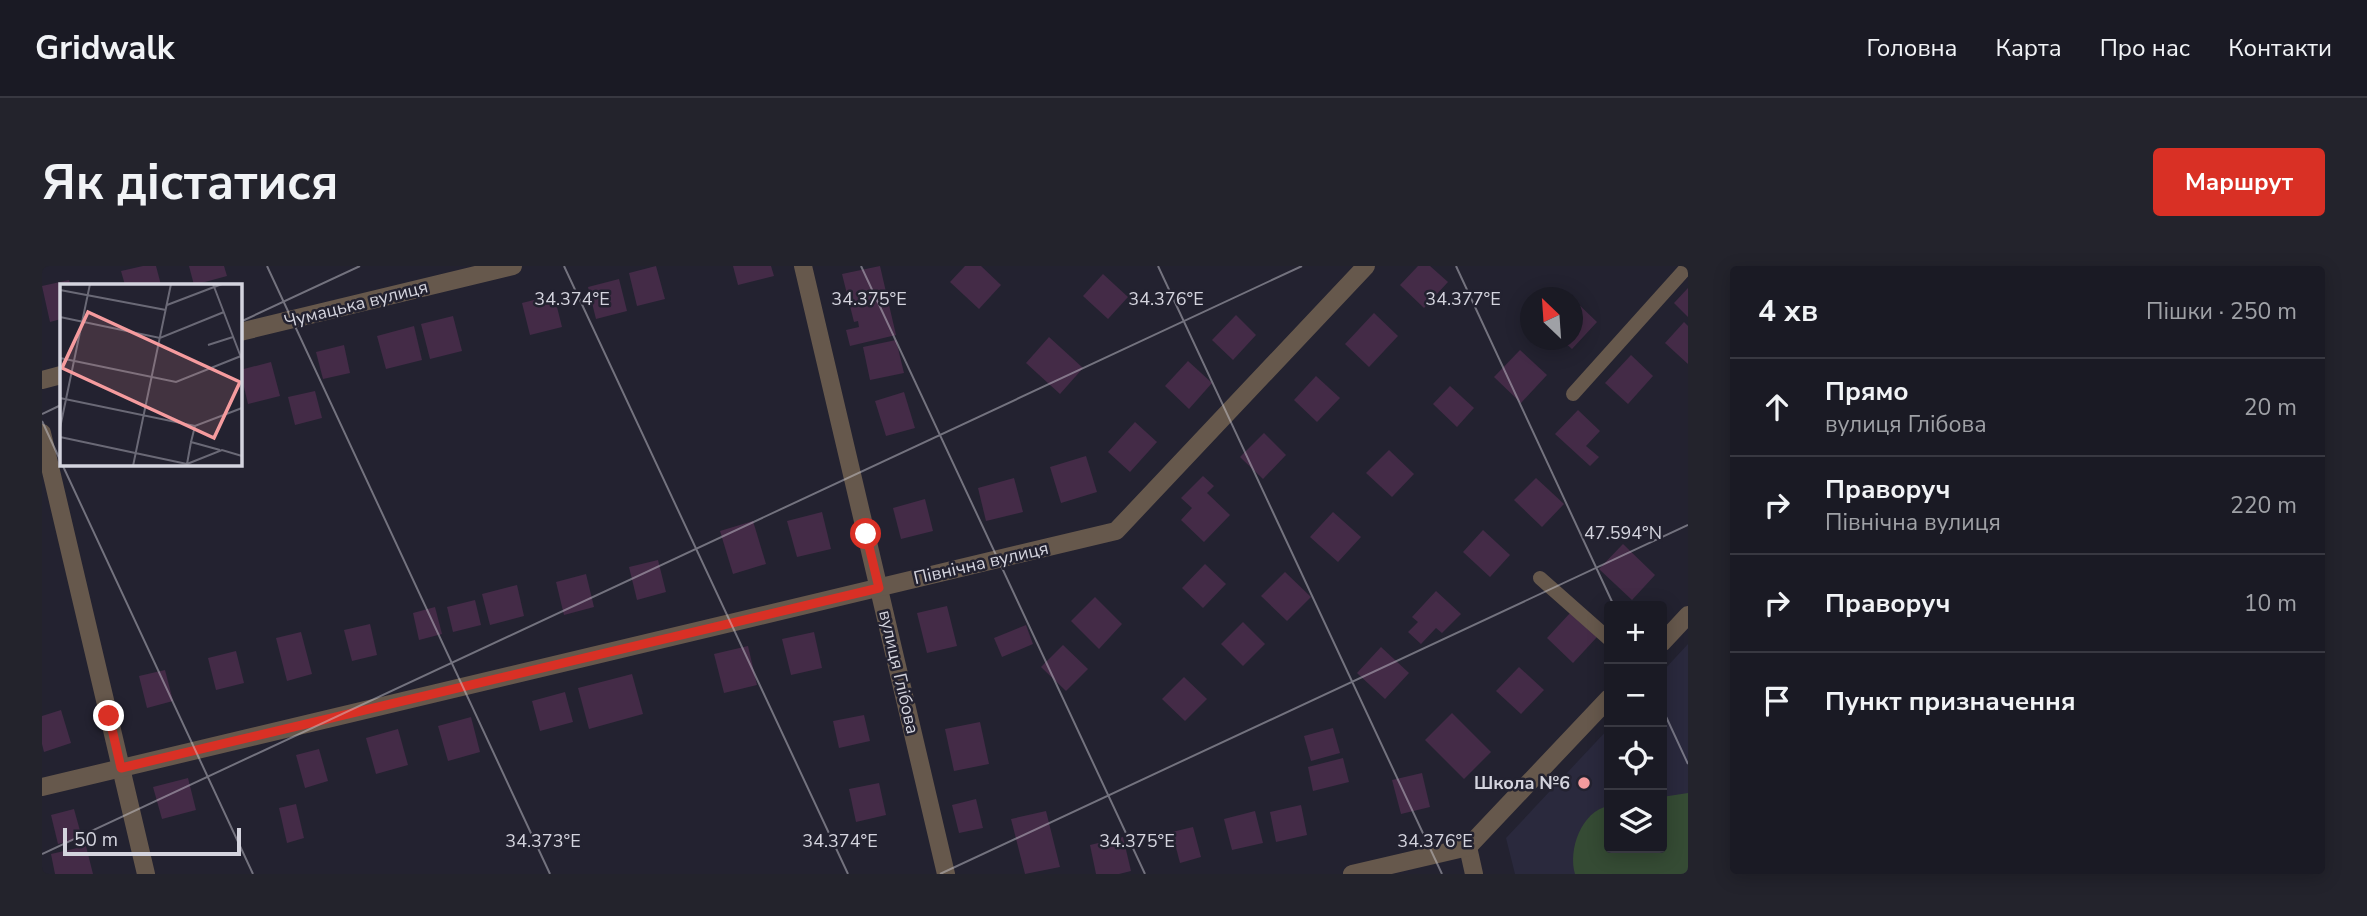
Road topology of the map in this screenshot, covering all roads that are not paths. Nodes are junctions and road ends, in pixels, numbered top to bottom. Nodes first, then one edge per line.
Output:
1 (513, 266) edge
2 (803, 266) edge
3 (1366, 266) edge
4 (1688, 266) edge
5 (242, 332) edge
6 (60, 375) edge
7 (42, 380) edge
8 (1573, 394) dead end
9 (42, 433) edge
10 (1540, 578) dead end
11 (879, 588) junction
12 (1688, 615) edge
13 (1604, 635) edge
14 (1667, 638) edge
15 (1604, 703) edge
16 (121, 768) junction
17 (42, 787) edge
18 (1468, 847) junction
19 (146, 874) edge
20 (946, 874) edge
21 (1352, 874) edge
22 (1474, 874) edge

1 - 5 street, Чумацька вулиця
2 - 11 street, вулиця Глібова
3 - 11 street, Північна вулиця
4 - 8 lane
6 - 7 street
9 - 16 street
10 - 13 lane
11 - 16 street, Північна вулиця
11 - 20 street, вулиця Глібова
12 - 14 street
15 - 18 street
16 - 17 street, Північна вулиця
16 - 19 street
18 - 21 street
18 - 22 street

